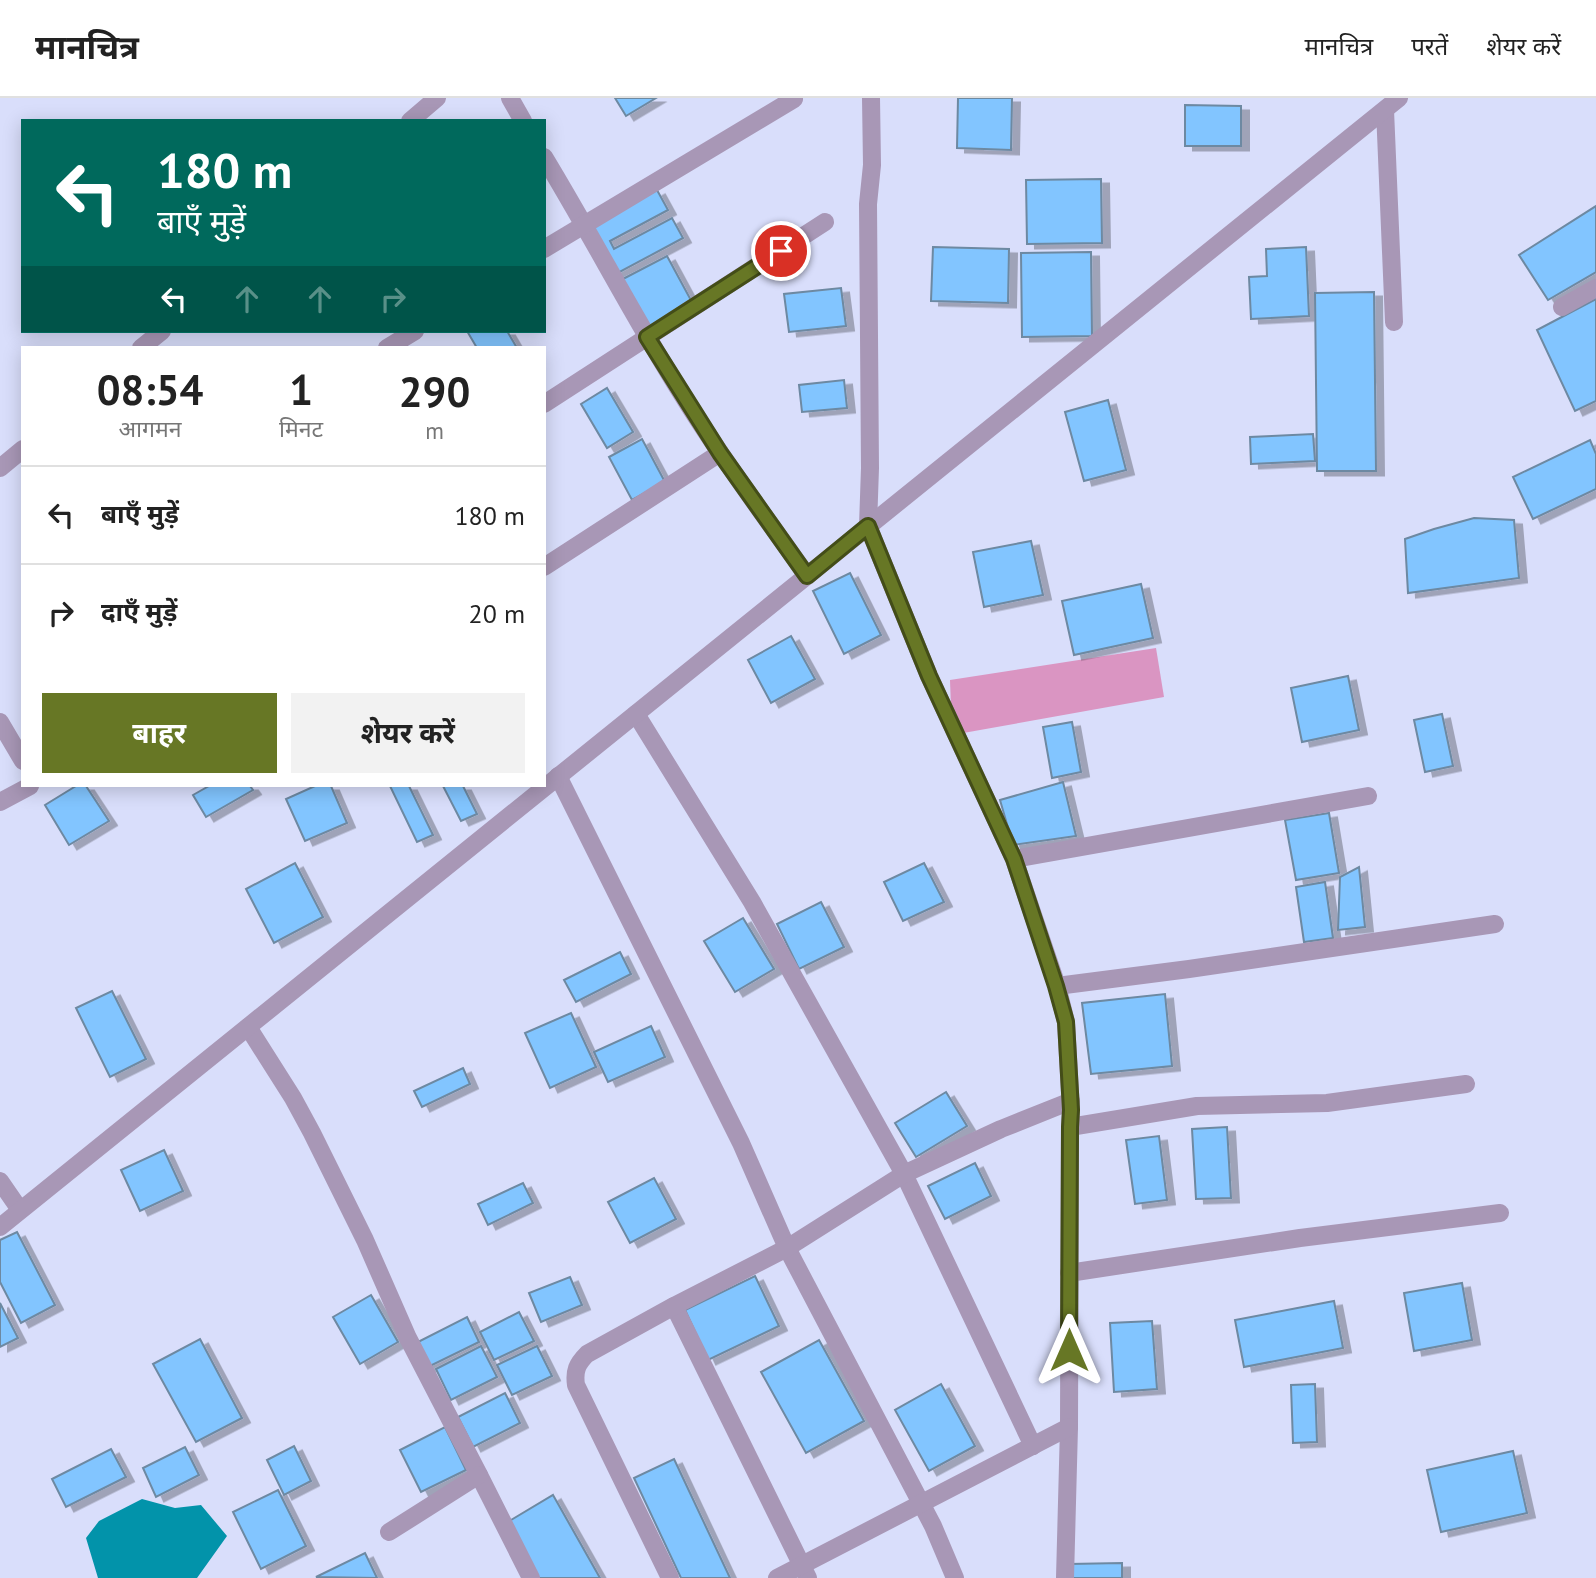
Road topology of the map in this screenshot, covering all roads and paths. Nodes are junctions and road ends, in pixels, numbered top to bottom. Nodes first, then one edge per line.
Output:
1 (437, 98) edge
2 (510, 98) edge
3 (871, 98) edge
4 (1399, 98) edge
5 (794, 99) edge
6 (1385, 110) junction
7 (412, 119) edge
8 (522, 119) edge
9 (546, 160) edge
10 (825, 222) dead end
11 (584, 224) junction
12 (546, 248) edge
13 (1596, 288) edge
14 (1562, 307) dead end
15 (1394, 321) dead end
16 (160, 333) edge
17 (412, 333) edge
18 (647, 337) junction
19 (143, 346) edge
20 (390, 346) edge
21 (546, 403) edge
22 (21, 451) edge
23 (720, 453) junction
24 (0, 468) edge
25 (868, 526) junction
26 (546, 566) edge
27 (807, 576) junction
28 (636, 714) junction
29 (0, 722) edge
30 (21, 758) edge
31 (558, 776) junction
32 (546, 786) edge
33 (28, 787) edge
34 (544, 787) edge
35 (1368, 796) dead end
36 (0, 802) edge
37 (1014, 859) junction
38 (1495, 924) dead end
39 (1056, 986) junction
40 (248, 1027) junction
41 (1466, 1084) dead end
42 (1071, 1101) junction
43 (1070, 1127) junction
44 (904, 1174) junction
45 (0, 1181) edge
46 (20, 1210) junction
47 (1500, 1213) dead end
48 (0, 1227) edge
49 (787, 1248) junction
50 (1069, 1273) junction
51 (674, 1306) junction
52 (1069, 1427) junction
53 (1033, 1446) junction
54 (480, 1475) junction
55 (921, 1504) junction
56 (389, 1532) dead end
57 (805, 1572) edge
58 (531, 1578) edge
59 (670, 1578) edge
60 (777, 1578) edge
61 (955, 1578) edge
62 (1065, 1578) edge

1 - 7 street
2 - 8 street
3 - 25 street
4 - 6 street
5 - 11 street
6 - 15 street
6 - 25 street
9 - 11 street
10 - 18 street
11 - 12 street
11 - 18 street
13 - 14 street
16 - 19 street
17 - 20 street
18 - 21 street
18 - 23 street
22 - 24 street
23 - 26 street
23 - 27 street
25 - 27 street
25 - 37 street
27 - 28 street
28 - 31 street
28 - 44 street
29 - 30 street
31 - 32 street
31 - 49 street
33 - 36 street
34 - 40 street
35 - 37 street
37 - 39 street
38 - 39 street
39 - 42 street
40 - 46 street
40 - 54 street
41 - 43 street
42 - 43 street
42 - 44 street
43 - 50 street
44 - 49 street
44 - 53 street
45 - 46 street
46 - 48 street
47 - 50 street
49 - 51 street
49 - 55 street
50 - 52 street
51 - 57 street
51 - 59 street
52 - 53 street
52 - 62 street
53 - 55 street
54 - 56 street
54 - 58 street
55 - 57 street
55 - 61 street
57 - 60 street

